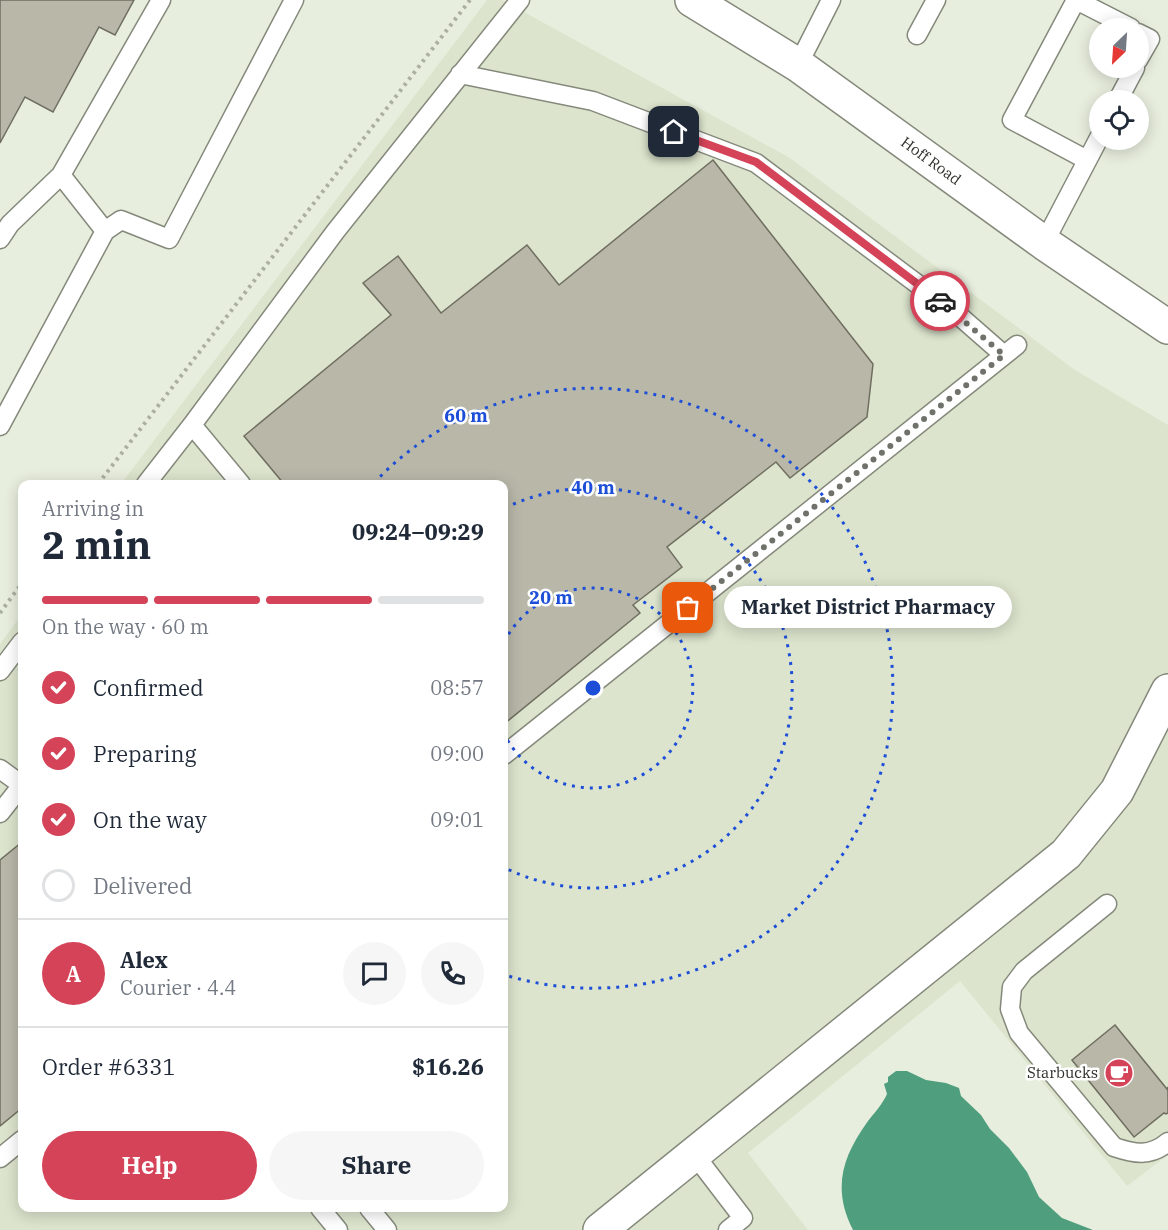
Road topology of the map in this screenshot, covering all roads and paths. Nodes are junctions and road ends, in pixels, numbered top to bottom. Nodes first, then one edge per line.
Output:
1 (161, 0) edge
2 (294, 0) edge
3 (470, 0) edge
4 (520, 0) edge
5 (692, 0) edge
6 (831, 0) edge
7 (936, 0) edge
8 (1076, 0) edge
9 (1111, 18) edge
10 (917, 35) dead end
11 (798, 65) junction
12 (460, 74) junction
13 (1092, 150) edge
14 (1087, 160) junction
15 (61, 175) junction
16 (105, 231) junction
17 (0, 239) edge
18 (1044, 243) junction
19 (1168, 327) edge
20 (192, 425) junction
21 (0, 426) edge
22 (101, 480) edge
23 (149, 480) edge
24 (238, 480) edge
25 (18, 589) edge
26 (0, 613) edge
27 (18, 647) edge
28 (0, 671) edge
29 (1168, 691) edge
30 (508, 752) edge
31 (0, 769) edge
32 (18, 782) edge
33 (18, 790) edge
34 (0, 813) edge
35 (1107, 904) dead end
36 (1168, 1142) edge
37 (18, 1143) edge
38 (694, 1154) junction
39 (0, 1158) edge
40 (323, 1212) edge
41 (372, 1212) edge
42 (747, 1224) edge
43 (338, 1230) edge
44 (387, 1230) edge
45 (600, 1230) edge
46 (728, 1230) edge

1 - 15 lane
2 - 16 lane
3 - 22 path
4 - 12 lane
5 - 11 street, Hoff Road
6 - 11 lane
7 - 10 lane
8 - 9 lane
8 - 14 lane
11 - 18 street, Hoff Road
12 - 20 lane
12 - 30 lane
13 - 14 lane
14 - 18 lane
15 - 16 lane
15 - 17 lane
16 - 21 lane
18 - 19 street, Hoff Road
20 - 23 lane
20 - 24 lane
25 - 26 path
27 - 28 lane
29 - 38 street
31 - 32 lane
33 - 34 lane
35 - 36 lane
37 - 39 lane
38 - 42 lane
38 - 45 street
40 - 43 lane
41 - 44 lane
42 - 46 lane

